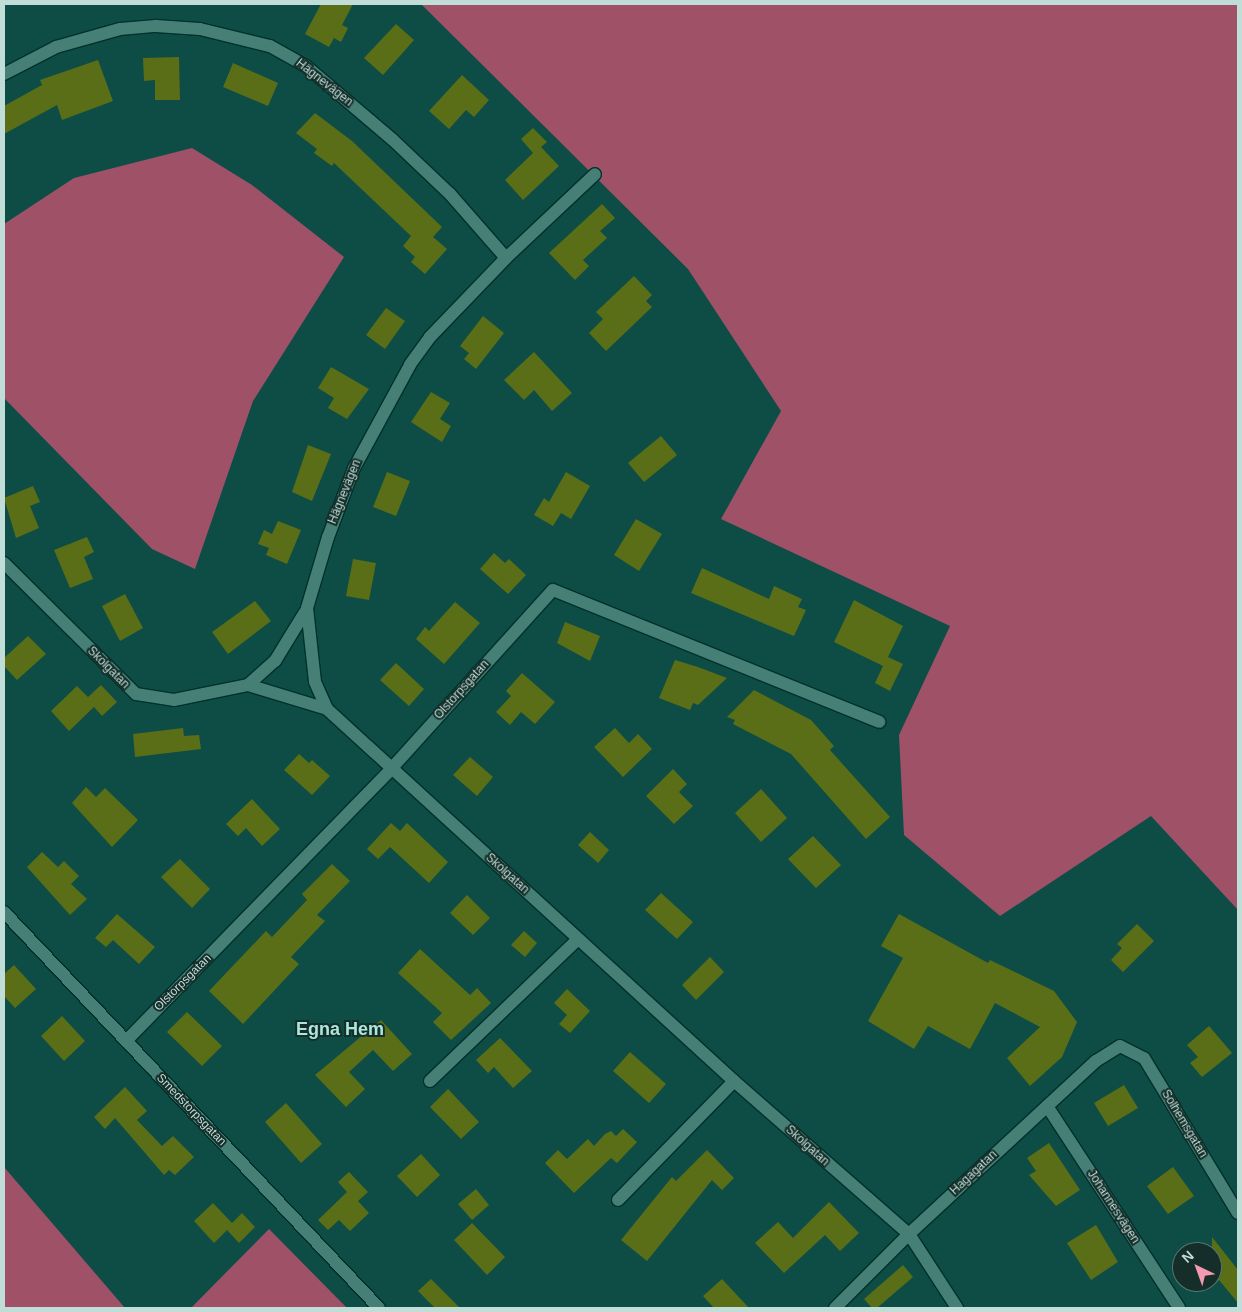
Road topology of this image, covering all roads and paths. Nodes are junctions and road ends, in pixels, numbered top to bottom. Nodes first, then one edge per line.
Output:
1 (4, 74) edge
2 (595, 174) dead end
3 (506, 258) junction
4 (4, 563) edge
5 (307, 608) junction
6 (248, 685) junction
7 (327, 709) junction
8 (879, 722) dead end
9 (391, 769) junction
10 (4, 912) edge
11 (578, 939) junction
12 (126, 1041) junction
13 (1120, 1046) joint
14 (430, 1081) dead end
15 (734, 1081) junction
16 (1047, 1106) junction
17 (618, 1200) dead end
18 (1238, 1212) edge
19 (909, 1234) junction
20 (379, 1308) edge
21 (835, 1308) edge
22 (957, 1308) edge
23 (1179, 1308) edge

1 - 3 street, Hägnevägen
2 - 3 street, Hägnevägen
3 - 5 street, Hägnevägen
4 - 6 street, Skolgatan
5 - 6 street
5 - 7 street, Hägnevägen
6 - 7 street, Skolgatan
7 - 9 street, Skolgatan
8 - 9 street, Olstorpsgatan
9 - 11 street, Skolgatan
9 - 12 street, Olstorpsgatan
10 - 12 street, Smedstorpsgatan
11 - 14 street
11 - 15 street, Skolgatan
12 - 20 street, Smedstorpsgatan
13 - 16 street, Hagagatan
13 - 18 street, Solhemsgatan
15 - 17 street
15 - 19 street, Skolgatan
16 - 19 street, Hagagatan
16 - 23 street, Johannesvägen
19 - 21 street, Hagagatan
19 - 22 street, Skolgatan

